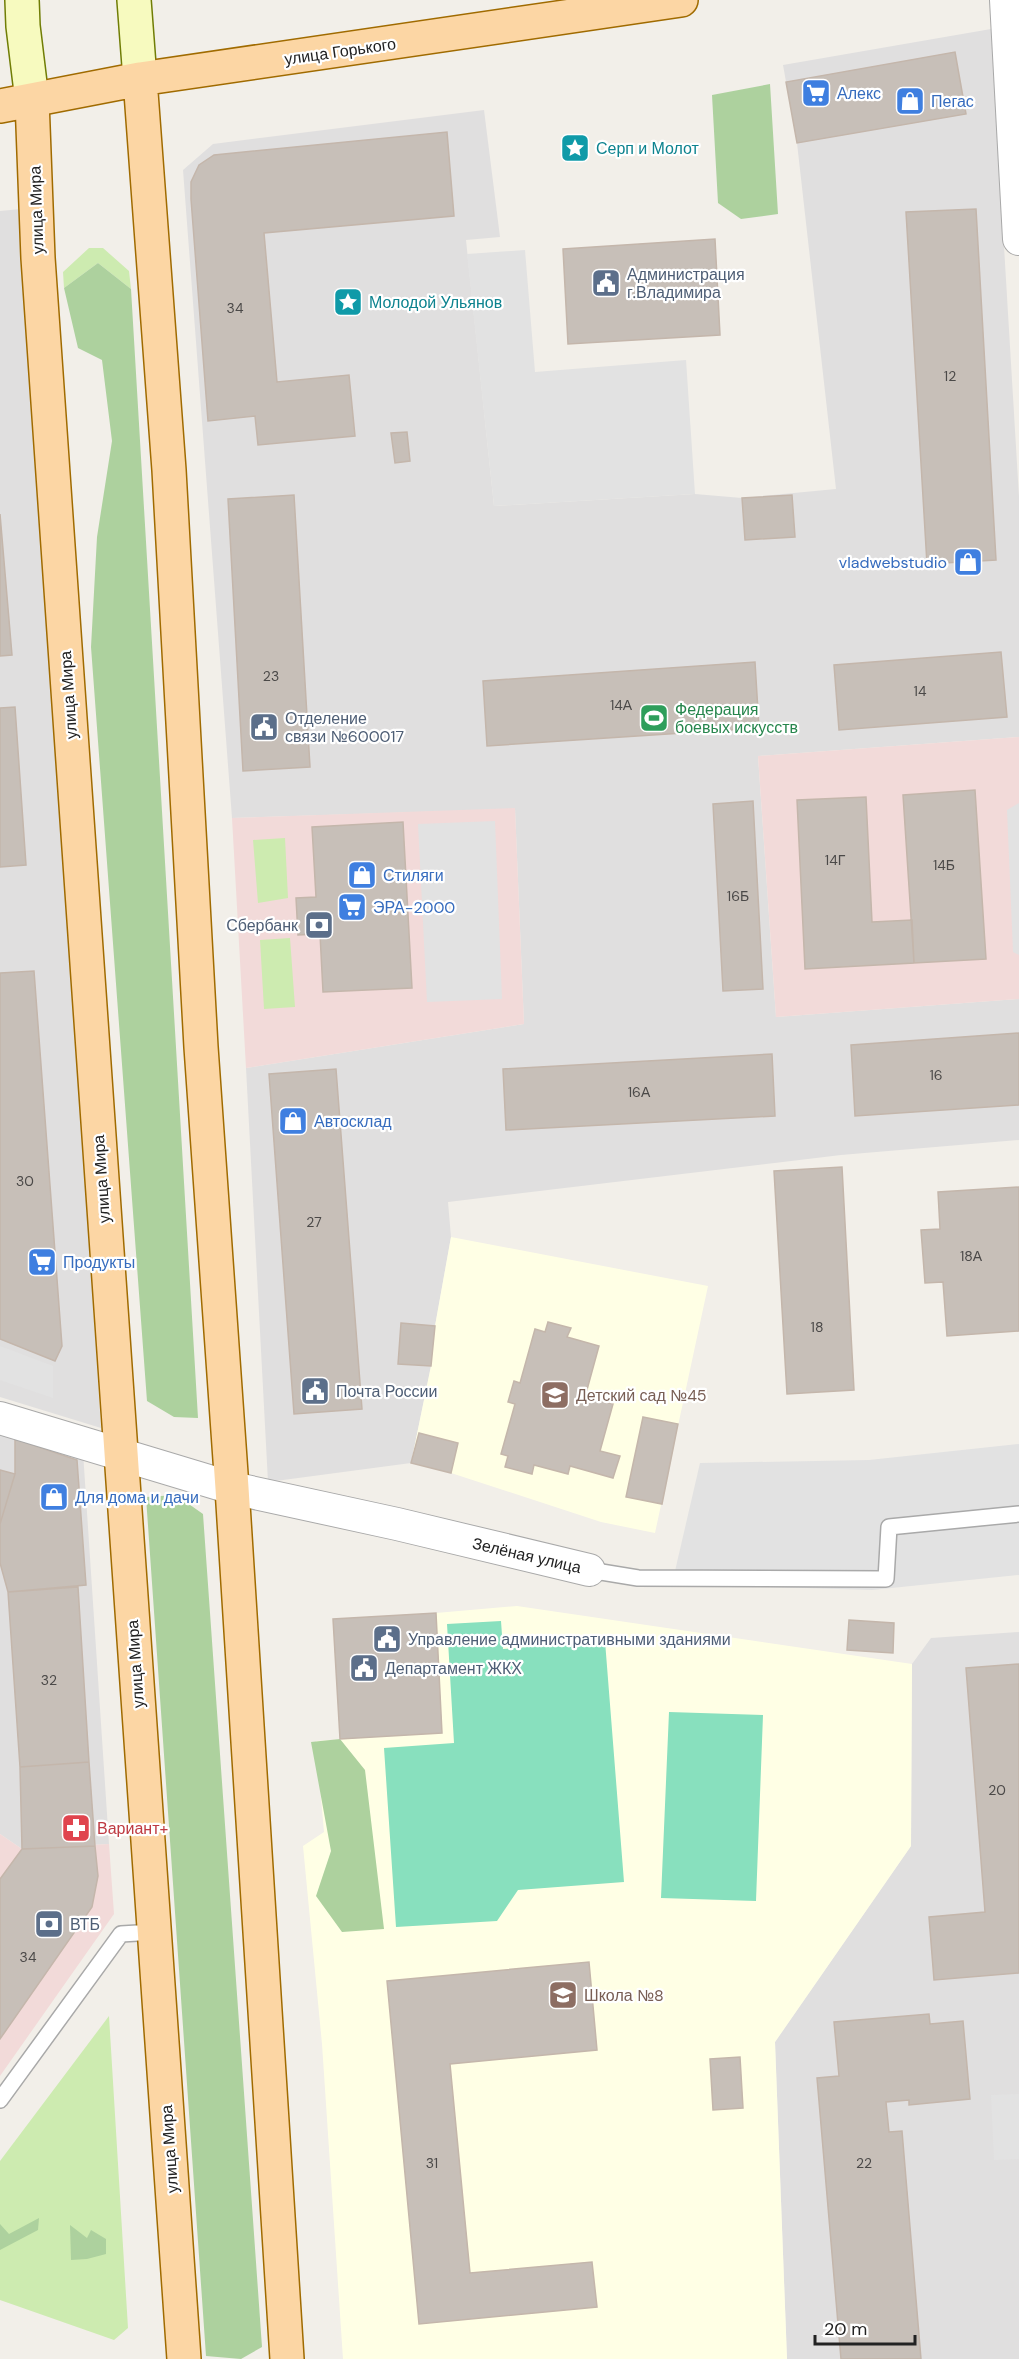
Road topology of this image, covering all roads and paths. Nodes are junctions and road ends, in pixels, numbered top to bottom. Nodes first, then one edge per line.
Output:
1 (22, 0) edge
2 (134, 0) edge
3 (681, 0) edge
4 (1006, 0) edge
5 (140, 79) junction
6 (32, 100) junction
7 (0, 106) edge
8 (1019, 239) edge
9 (0, 1418) edge
10 (121, 1453) junction
11 (232, 1488) junction
12 (1019, 1514) edge
13 (589, 1570) joint
14 (154, 1932) junction
15 (0, 2100) edge
16 (184, 2359) edge
17 (287, 2359) edge

1 - 6 main road, улица Мира
2 - 5 main road
3 - 5 main road, улица Горького
4 - 8 street
5 - 6 main road, улица Горького
5 - 11 main road
6 - 7 main road, улица Горького
6 - 10 main road, улица Мира
9 - 10 street, Зелёная улица
10 - 11 street, Зелёная улица
10 - 14 main road, улица Мира
11 - 13 street, Зелёная улица
11 - 17 main road
12 - 13 lane, Зелёная улица
14 - 15 lane
14 - 16 main road, улица Мира

